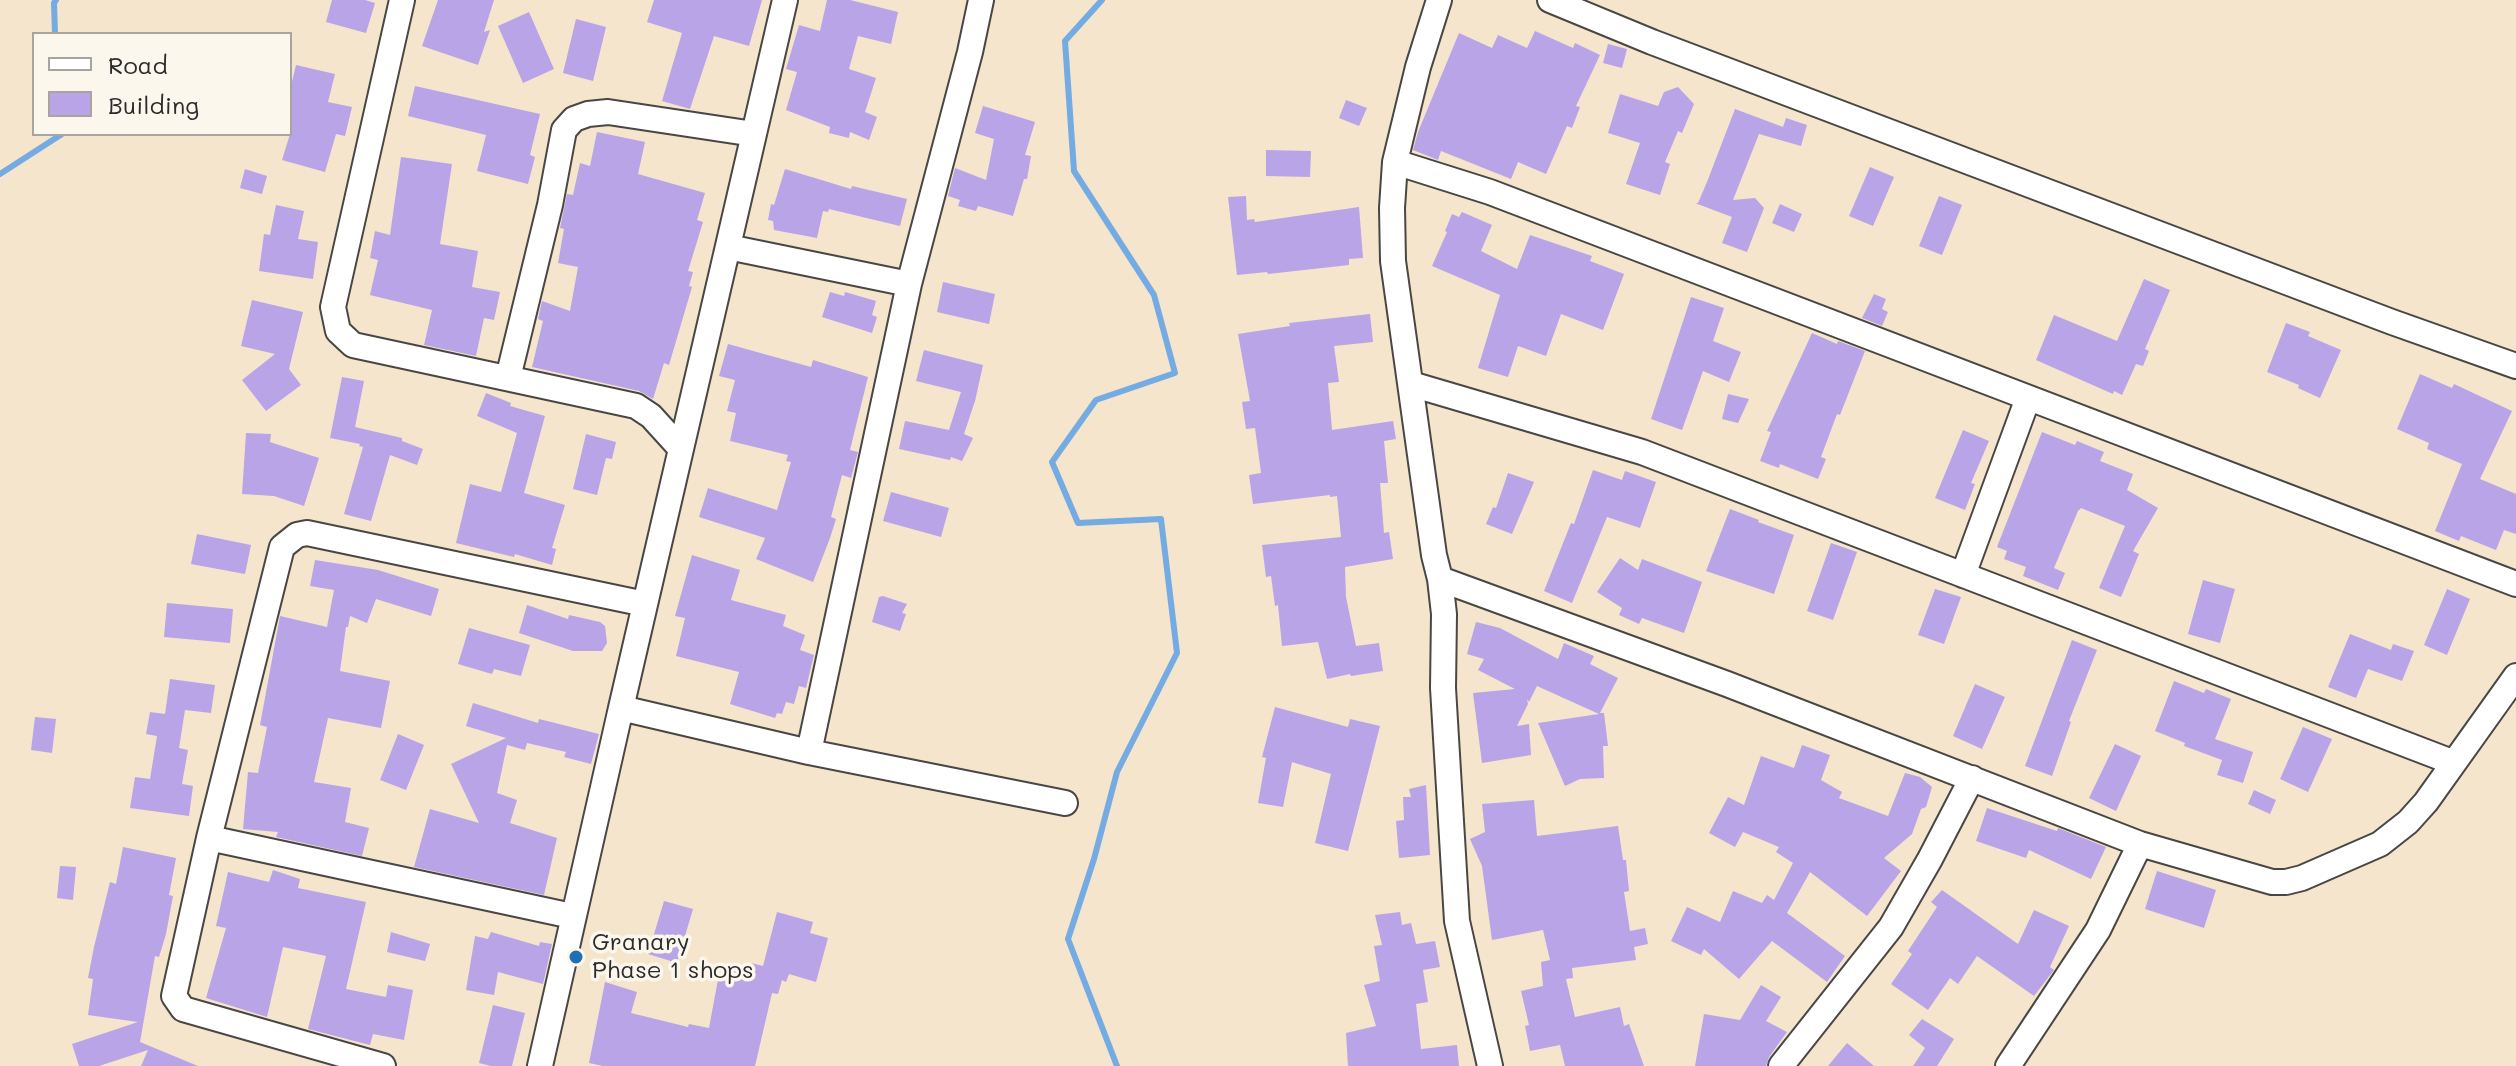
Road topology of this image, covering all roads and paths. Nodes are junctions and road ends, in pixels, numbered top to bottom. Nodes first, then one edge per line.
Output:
1 (402, 0) edge
2 (785, 0) edge
3 (981, 0) edge
4 (1439, 0) edge
5 (1550, 0) edge
6 (754, 134) junction
7 (1395, 162) junction
8 (728, 247) junction
9 (909, 284) junction
10 (2516, 366) edge
11 (508, 378) junction
12 (1411, 384) junction
13 (2028, 398) junction
14 (681, 449) junction
15 (1963, 575) junction
16 (1440, 579) junction
17 (2516, 584) edge
18 (645, 604) junction
19 (2516, 676) edge
20 (621, 708) junction
21 (809, 752) junction
22 (2452, 762) junction
23 (1972, 778) junction
24 (1065, 803) dead end
25 (209, 838) junction
26 (2140, 844) junction
27 (572, 916) junction
28 (383, 1066) edge
29 (540, 1066) edge
30 (1490, 1066) edge
31 (1781, 1066) edge
32 (2008, 1066) edge

1 - 11 street
2 - 6 street
3 - 9 street
4 - 7 street
5 - 10 street
6 - 8 street
6 - 11 street
7 - 12 street
7 - 13 street
8 - 9 street
8 - 14 street
9 - 21 street
11 - 14 street
12 - 15 street
12 - 16 street
13 - 15 street
13 - 17 street
14 - 18 street
15 - 22 street
16 - 23 street
16 - 30 street
18 - 20 street
18 - 25 street
19 - 22 street
20 - 21 street
20 - 27 street
21 - 24 street
22 - 26 street
23 - 26 street
23 - 31 street
25 - 27 street
25 - 28 street
26 - 32 street
27 - 29 street

